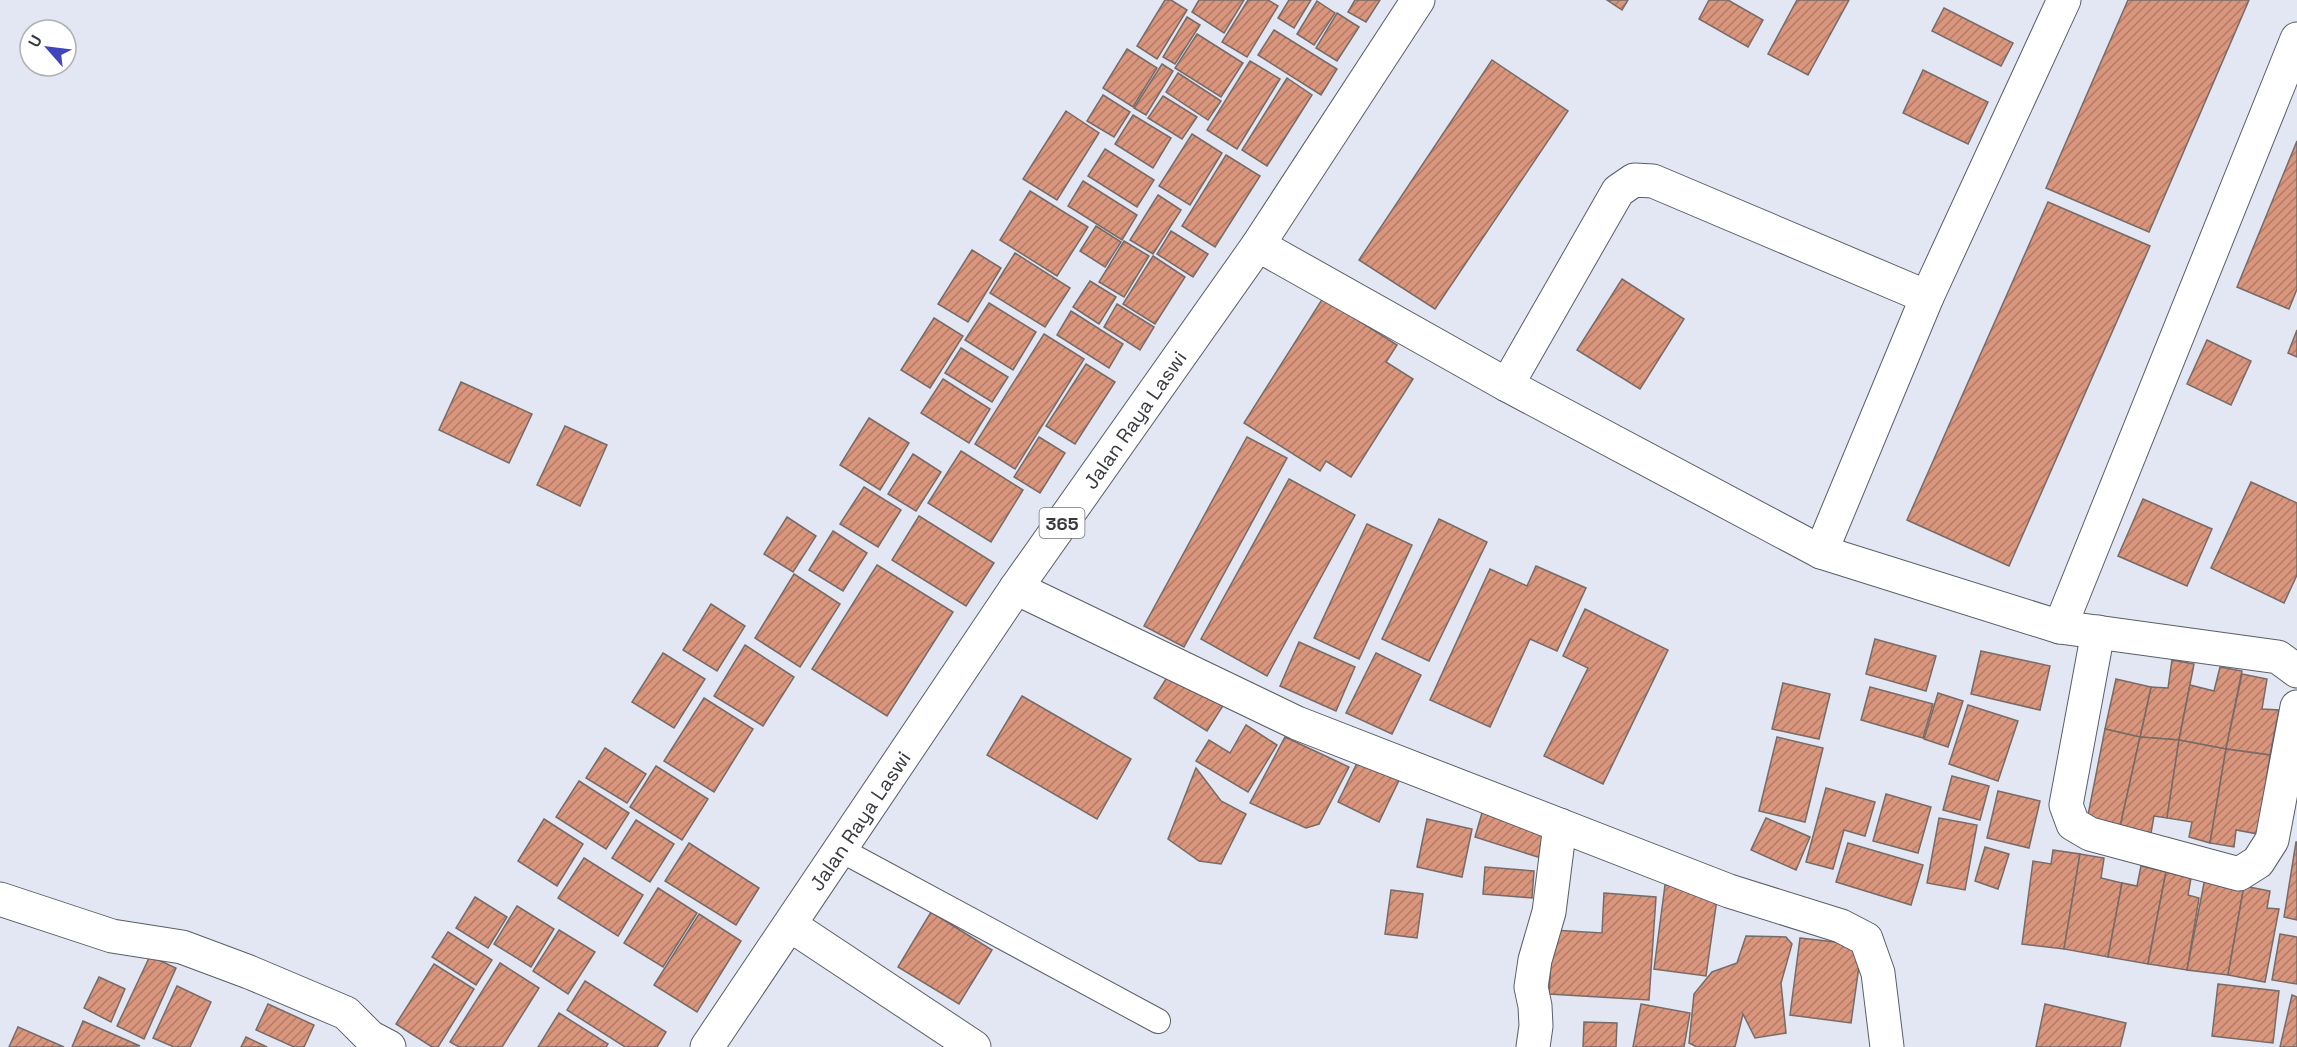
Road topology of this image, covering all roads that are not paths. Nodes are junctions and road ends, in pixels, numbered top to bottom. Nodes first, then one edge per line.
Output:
1 (1419, 0) edge
2 (2064, 0) edge
3 (2297, 39) edge
4 (1258, 245) junction
5 (1927, 297) junction
6 (1507, 385) junction
7 (1821, 552) junction
8 (1016, 588) junction
9 (2060, 627) junction
10 (2098, 632) junction
11 (2297, 671) edge
12 (2297, 707) edge
13 (1560, 825) junction
14 (841, 850) junction
15 (0, 899) edge
16 (790, 925) junction
17 (1158, 1020) dead end
18 (389, 1047) edge
19 (706, 1047) edge
20 (974, 1047) edge
21 (1533, 1047) edge
22 (1887, 1047) edge

1 - 4 street, Jalan Raya Laswi / 365
2 - 5 street
3 - 9 street
4 - 6 street
4 - 8 street, Jalan Raya Laswi / 365
5 - 6 street
5 - 7 street
6 - 7 street
7 - 9 street
8 - 13 street
8 - 14 street, Jalan Raya Laswi / 365
9 - 10 street
10 - 11 street
10 - 12 street
13 - 21 street
13 - 22 street
14 - 16 street, Jalan Raya Laswi / 365
14 - 17 lane
15 - 18 street
16 - 19 street, Jalan Raya Laswi / 365
16 - 20 street

